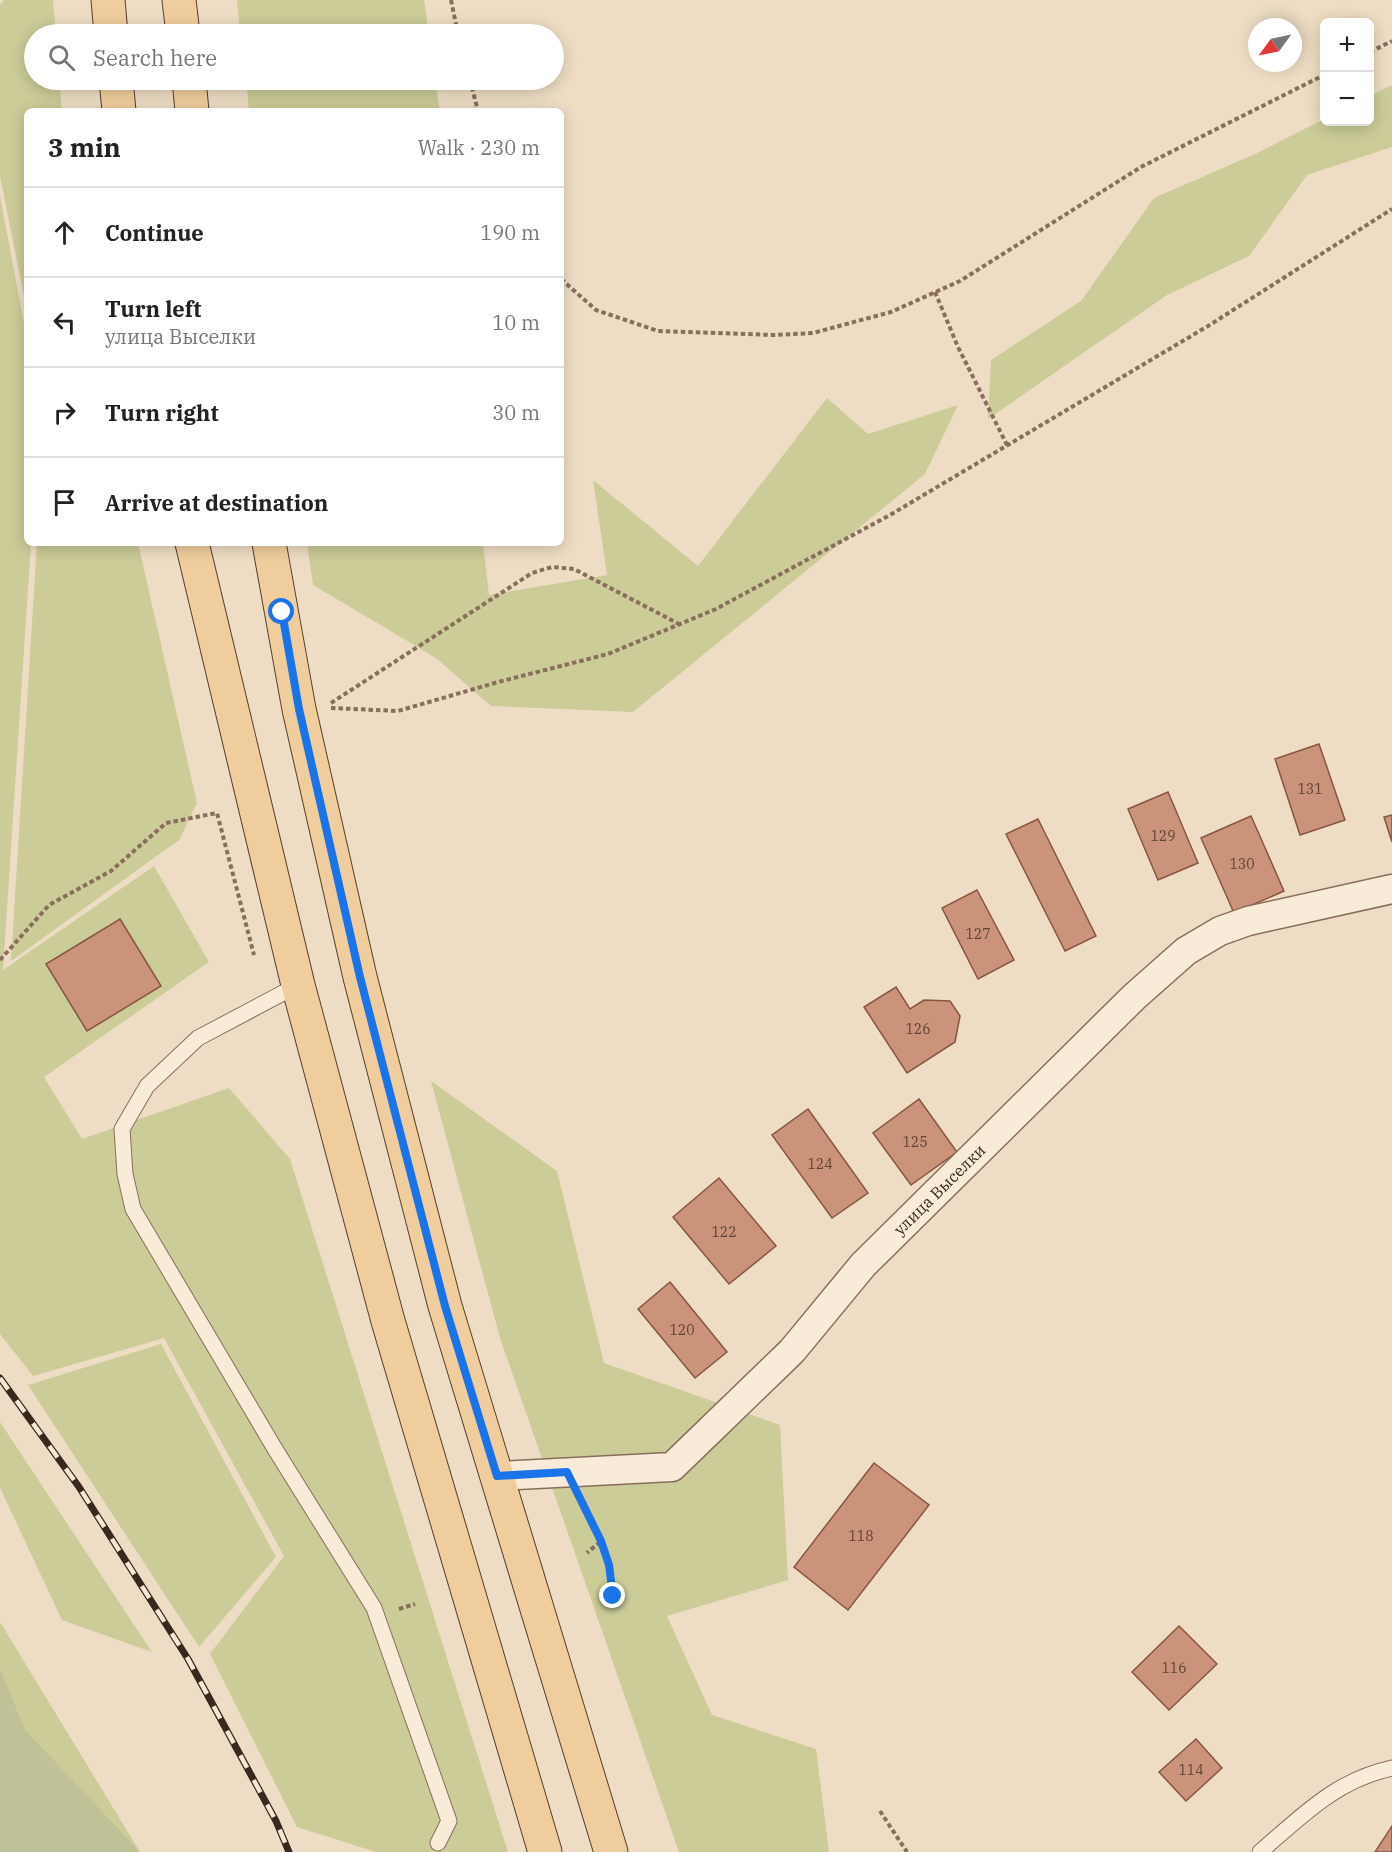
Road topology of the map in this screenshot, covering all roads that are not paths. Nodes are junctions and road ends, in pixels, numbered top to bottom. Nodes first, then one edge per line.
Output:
1 (108, 0) edge
2 (179, 0) edge
3 (110, 24) edge
4 (182, 24) edge
5 (117, 90) edge
6 (190, 90) edge
7 (119, 108) edge
8 (192, 108) edge
9 (193, 546) edge
10 (270, 546) edge
11 (1392, 889) edge
12 (297, 985) junction
13 (497, 1476) junction
14 (1392, 1767) edge
15 (438, 1843) dead end
16 (546, 1852) edge
17 (611, 1852) edge
18 (1260, 1852) edge

1 - 3 main road
2 - 4 main road
5 - 7 main road
6 - 8 main road
9 - 12 main road
10 - 13 main road
11 - 13 street, улица Выселки
12 - 15 lane
12 - 16 main road
13 - 17 main road
14 - 18 lane

